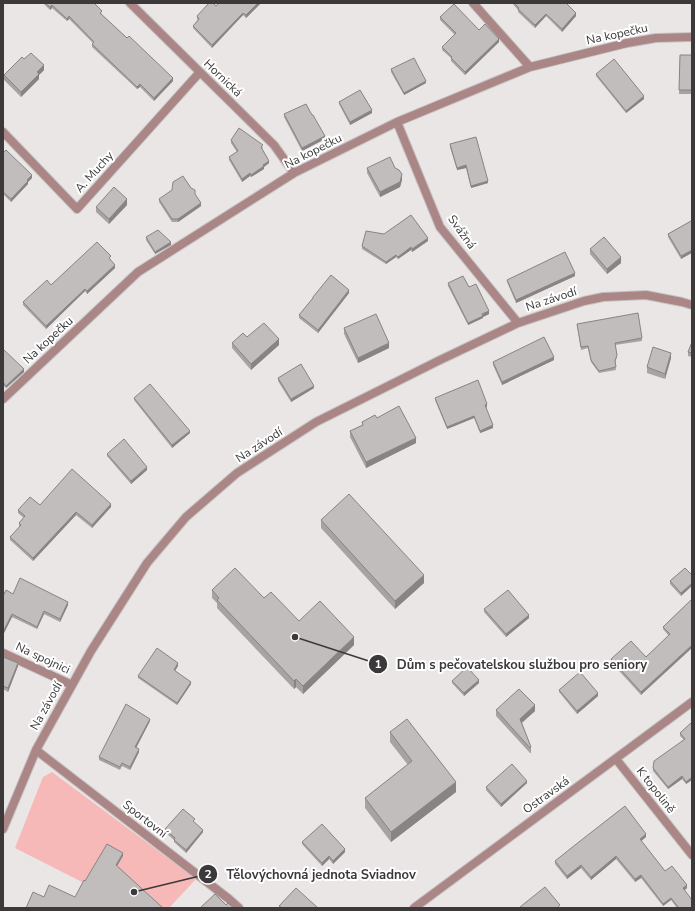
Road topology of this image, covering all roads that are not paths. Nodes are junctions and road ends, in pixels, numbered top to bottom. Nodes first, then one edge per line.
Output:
1 (130, 3) edge
2 (472, 3) edge
3 (692, 37) edge
4 (530, 67) junction
5 (200, 72) junction
6 (397, 122) junction
7 (3, 132) edge
8 (294, 173) junction
9 (692, 305) edge
10 (518, 323) junction
11 (3, 399) edge
12 (3, 653) edge
13 (72, 685) junction
14 (692, 702) edge
15 (36, 750) junction
16 (616, 759) junction
17 (3, 828) edge
18 (692, 855) edge
19 (238, 908) edge
20 (414, 908) edge

1 - 5 street, Hornická
2 - 4 street
3 - 4 street, Na kopečku
4 - 6 street, Na kopečku
5 - 7 street, A. Muchy
5 - 8 street, Hornická
6 - 8 street, Na kopečku
6 - 10 street, Svážná
8 - 11 street, Na kopečku
9 - 10 street, Na závodí
10 - 13 street, Na závodí
12 - 13 street, Na spojnici
13 - 15 street, Na závodí
14 - 16 street, Ostravská
15 - 17 street, Na závodí
15 - 19 street, Sportovní
16 - 18 street, K topolině
16 - 20 street, Ostravská

